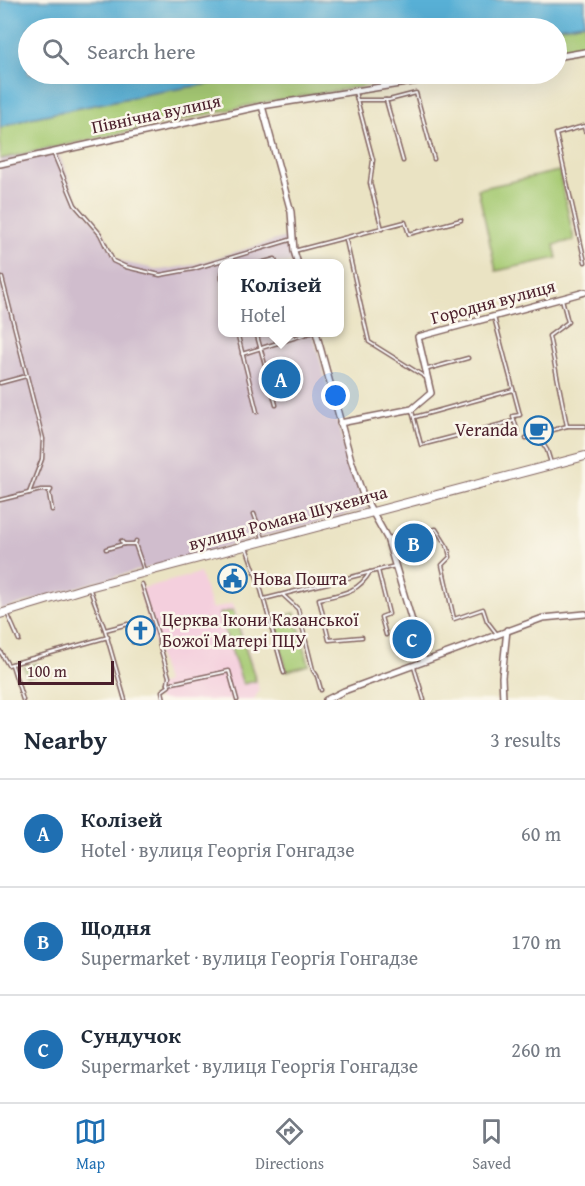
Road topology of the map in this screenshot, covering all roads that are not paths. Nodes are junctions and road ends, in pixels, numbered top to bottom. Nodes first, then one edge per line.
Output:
1 (585, 52) edge
2 (567, 55) edge
3 (403, 84) edge
4 (355, 92) junction
5 (357, 100) junction
6 (386, 100) junction
7 (262, 106) junction
8 (585, 131) edge
9 (53, 152) junction
10 (434, 159) dead end
11 (403, 161) dead end
12 (0, 164) edge
13 (461, 220) dead end
14 (382, 229) junction
15 (293, 239) junction
16 (345, 239) junction
17 (294, 251) junction
18 (226, 259) edge
19 (296, 259) edge
20 (218, 262) edge
21 (585, 262) edge
22 (2, 278) dead end
23 (585, 292) edge
24 (562, 298) junction
25 (494, 317) junction
26 (238, 337) edge
27 (257, 337) edge
28 (275, 337) edge
29 (293, 337) edge
30 (315, 337) edge
31 (277, 343) junction
32 (261, 348) junction
33 (242, 354) junction
34 (468, 358) dead end
35 (426, 370) junction
36 (27, 376) junction
37 (428, 378) junction
38 (0, 383) edge
39 (513, 390) junction
40 (276, 405) dead end
41 (412, 409) junction
42 (256, 412) dead end
43 (414, 417) junction
44 (514, 421) junction
45 (340, 423) junction
46 (567, 426) junction
47 (585, 426) edge
48 (518, 433) dead end
49 (538, 436) junction
50 (526, 438) dead end
51 (585, 456) edge
52 (551, 465) junction
53 (29, 493) junction
54 (0, 500) edge
55 (52, 510) dead end
56 (371, 512) junction
57 (254, 514) dead end
58 (387, 538) junction
59 (264, 540) junction
60 (246, 545) junction
61 (106, 549) dead end
62 (396, 565) junction
63 (378, 570) junction
64 (144, 572) junction
65 (370, 572) junction
66 (142, 584) dead end
67 (89, 587) junction
68 (282, 595) junction
69 (264, 599) junction
70 (3, 613) edge
71 (585, 614) edge
72 (105, 630) junction
73 (507, 630) junction
74 (497, 634) junction
75 (386, 635) dead end
76 (362, 637) dead end
77 (108, 638) junction
78 (20, 640) dead end
79 (133, 642) dead end
80 (0, 651) edge
81 (424, 661) junction
82 (12, 665) junction
83 (414, 666) junction
84 (284, 673) dead end
85 (168, 684) junction
86 (321, 690) dead end
87 (23, 700) edge
88 (125, 700) edge
89 (164, 700) edge
90 (237, 700) edge
91 (326, 700) edge
92 (424, 700) edge
93 (503, 700) edge

1 - 2 street
3 - 4 street, Північна вулиця
4 - 5 lane
4 - 7 street, Північна вулиця
5 - 6 lane
5 - 14 lane
6 - 10 lane
6 - 11 lane
7 - 9 street, Північна вулиця
7 - 15 street
8 - 21 lane
9 - 12 street, Північна вулиця
9 - 20 lane
13 - 14 lane
14 - 16 lane
15 - 17 street
15 - 18 lane
16 - 17 lane
16 - 37 lane
17 - 19 street
22 - 36 lane
23 - 24 street, Городня вулиця
24 - 25 street, Городня вулиця
24 - 46 lane
25 - 35 street, Городня вулиця
25 - 39 lane
26 - 33 lane
27 - 32 lane
28 - 31 lane
29 - 31 lane
30 - 45 street
31 - 32 lane
32 - 33 lane
32 - 40 lane
33 - 42 lane
34 - 35 lane
35 - 37 street, Городня вулиця
36 - 38 lane
36 - 53 lane
37 - 41 street
39 - 43 lane
39 - 44 lane
41 - 43 lane
41 - 45 street
43 - 44 lane
44 - 48 lane
45 - 56 street
46 - 47 lane
46 - 49 lane
49 - 50 lane
49 - 52 lane
51 - 52 main road, вулиця Романа Шухевича
52 - 56 main road, вулиця Романа Шухевича
53 - 54 lane
53 - 55 lane
56 - 58 street
56 - 59 main road, вулиця Романа Шухевича
57 - 59 lane
58 - 62 street
58 - 74 lane
59 - 60 main road, вулиця Романа Шухевича
60 - 64 main road, вулиця Романа Шухевича
60 - 69 lane
61 - 64 lane
62 - 63 lane
62 - 81 street
63 - 65 lane
63 - 75 lane
64 - 67 main road, вулиця Романа Шухевича
65 - 68 lane
65 - 76 lane
66 - 85 lane
67 - 70 main road, вулиця Романа Шухевича
67 - 72 lane
68 - 69 lane
68 - 86 lane
69 - 84 lane
70 - 78 lane
71 - 73 street
72 - 77 lane
72 - 79 lane
73 - 74 street
73 - 93 street
74 - 81 street
77 - 82 lane
77 - 88 lane
80 - 82 lane
81 - 83 street
82 - 87 lane
83 - 91 street
83 - 92 lane
85 - 89 lane
85 - 90 lane

